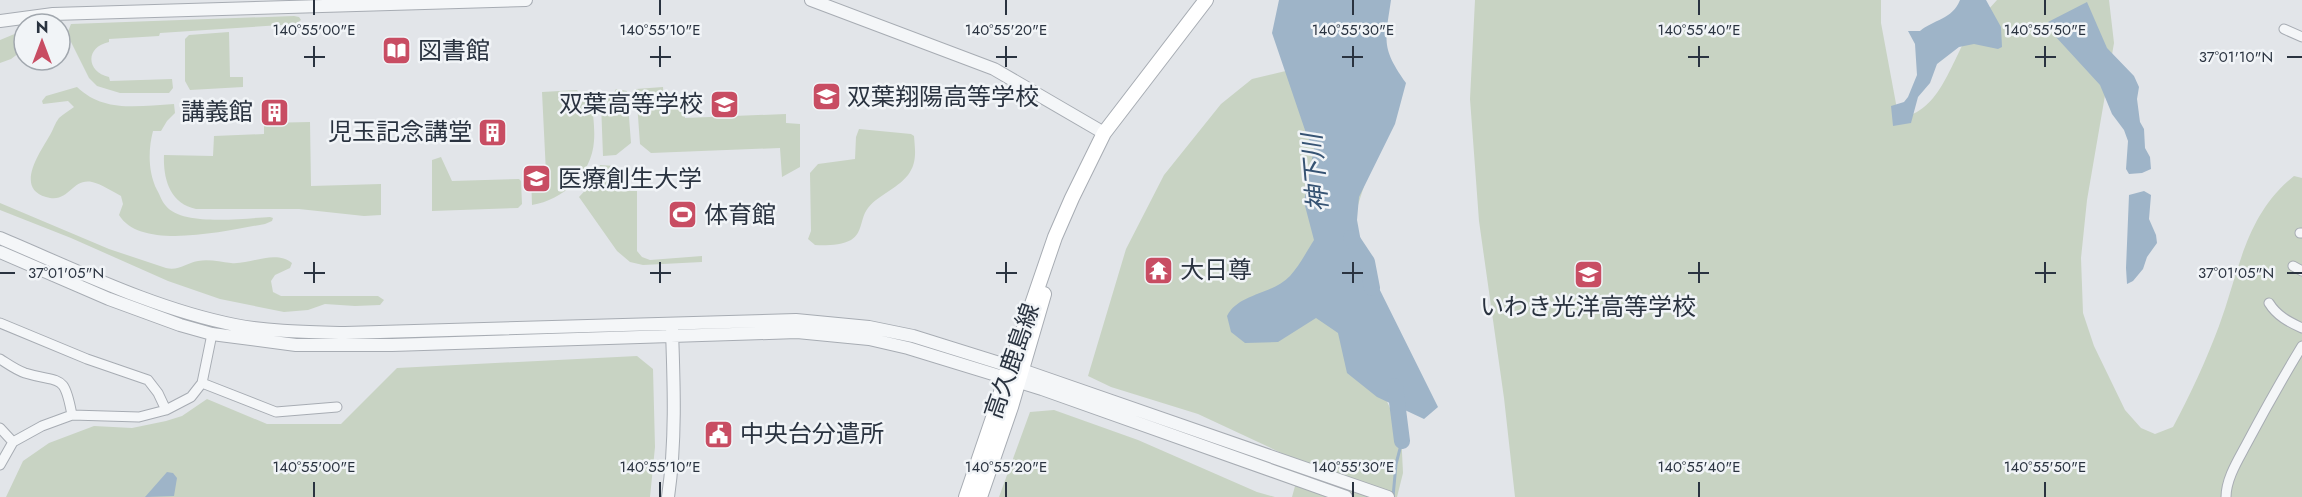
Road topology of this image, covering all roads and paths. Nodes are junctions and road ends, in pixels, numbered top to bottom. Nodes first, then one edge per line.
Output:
1 (526, 0) edge
2 (811, 0) edge
3 (1206, 0) edge
4 (0, 21) edge
5 (2284, 29) dead end
6 (2302, 37) edge
7 (1104, 134) junction
8 (0, 238) edge
9 (0, 252) edge
10 (2293, 266) dead end
11 (2302, 272) edge
12 (2269, 303) dead end
13 (0, 324) edge
14 (2302, 328) edge
15 (672, 330) junction
16 (212, 334) junction
17 (2302, 346) edge
18 (0, 359) edge
19 (1013, 375) junction
20 (202, 383) junction
21 (337, 407) dead end
22 (166, 410) junction
23 (72, 415) junction
24 (0, 428) edge
25 (13, 441) junction
26 (0, 465) edge
27 (668, 497) edge
28 (966, 497) edge
29 (980, 497) edge
30 (1346, 497) edge
31 (1388, 497) edge
32 (2226, 497) edge

1 - 4 street
2 - 7 street
3 - 7 main road, 高久鹿島線
5 - 6 street
7 - 19 main road, 高久鹿島線
8 - 15 street
9 - 16 street
10 - 11 street
12 - 14 street
13 - 22 street
15 - 16 street
15 - 19 street
15 - 27 street
16 - 20 street
17 - 32 street
18 - 23 street
19 - 28 main road, 高久鹿島線
19 - 29 main road, 高久鹿島線
19 - 30 street
19 - 31 street
20 - 21 street
20 - 22 street
22 - 23 street
23 - 25 street
24 - 25 street
25 - 26 street

